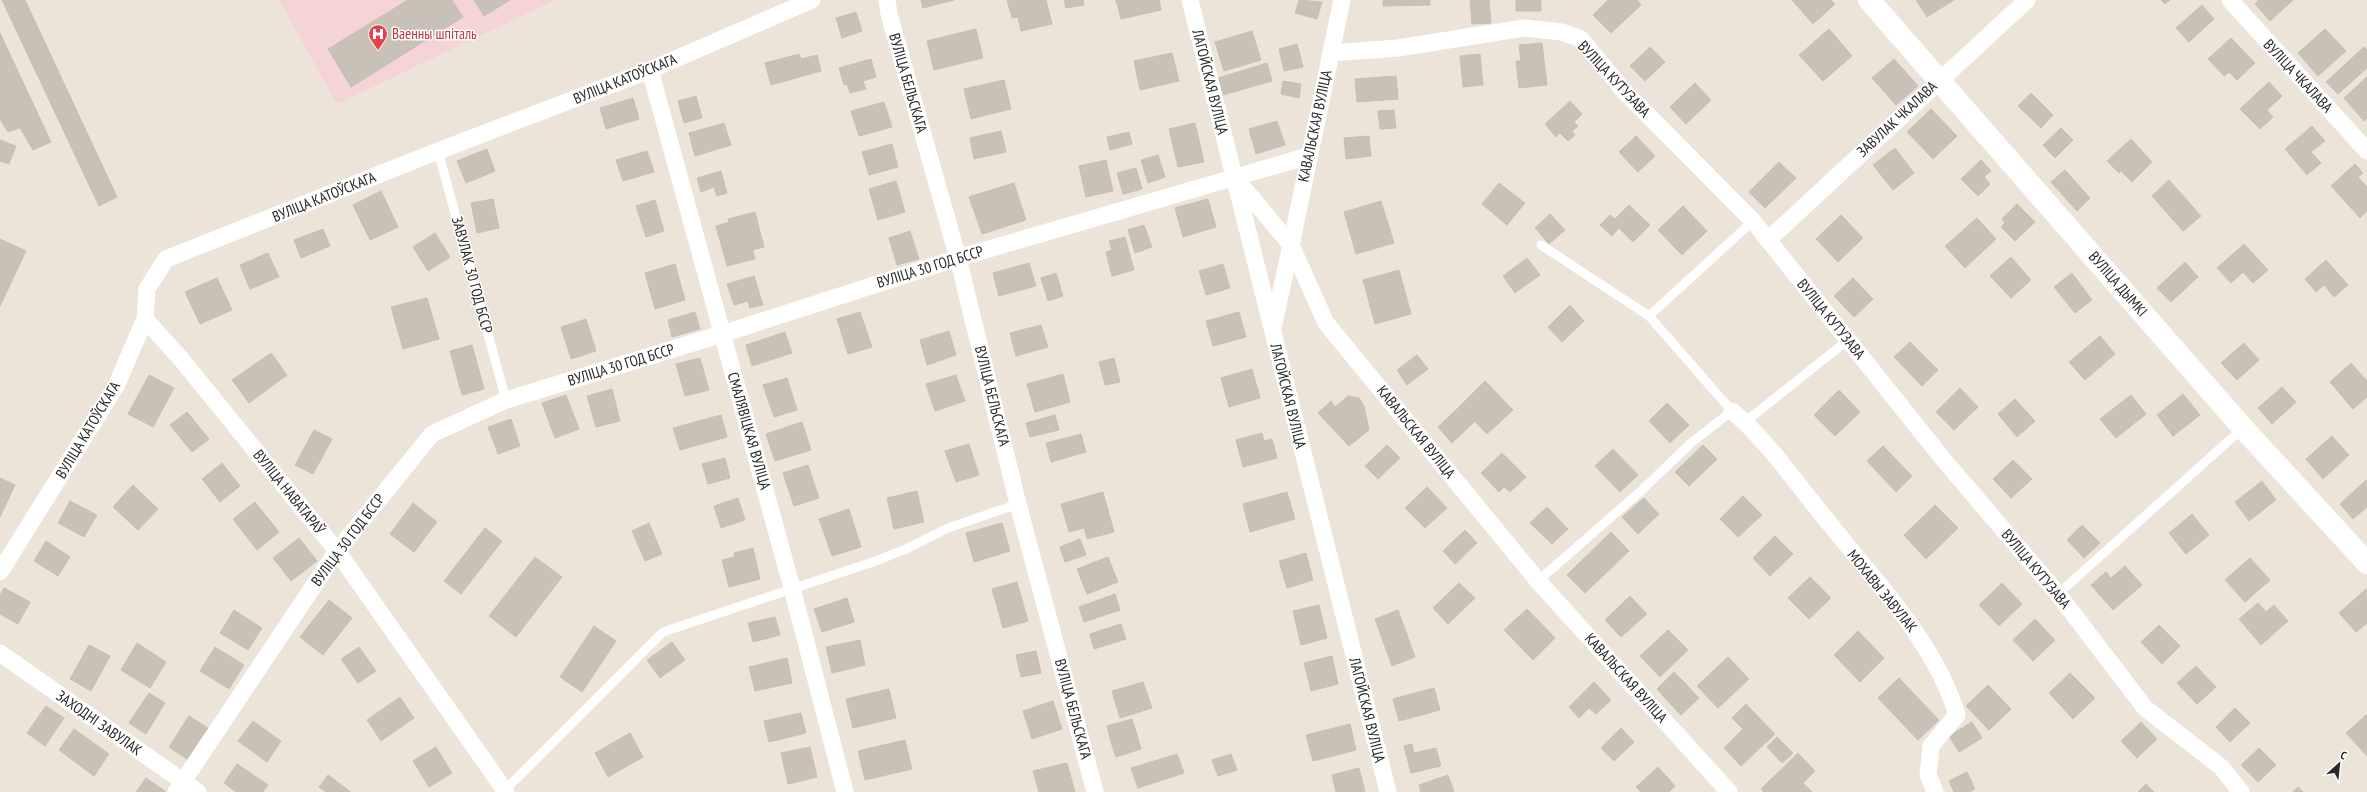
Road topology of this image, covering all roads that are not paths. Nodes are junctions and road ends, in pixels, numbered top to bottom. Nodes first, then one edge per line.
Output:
1 (812, 0) edge
2 (887, 0) edge
3 (1190, 0) edge
4 (1342, 0) edge
5 (2027, 0) edge
6 (2230, 0) edge
7 (1876, 3) edge
8 (1331, 53) junction
9 (650, 70) junction
10 (1940, 80) junction
11 (438, 151) junction
12 (2367, 151) edge
13 (1308, 156) junction
14 (1234, 177) junction
15 (1753, 220) junction
16 (1768, 240) junction
17 (1291, 244) junction
18 (1541, 245) dead end
19 (958, 258) junction
20 (1649, 316) junction
21 (145, 319) junction
22 (1272, 333) junction
23 (722, 334) junction
24 (1848, 340) junction
25 (506, 400) junction
26 (1732, 410) junction
27 (1745, 422) junction
28 (2244, 428) junction
29 (1018, 504) junction
30 (337, 551) junction
31 (2367, 563) edge
32 (0, 572) edge
33 (1538, 581) junction
34 (792, 588) junction
35 (2058, 594) junction
36 (0, 653) edge
37 (180, 787) edge
38 (505, 791) edge
39 (198, 792) edge
40 (845, 792) edge
41 (1095, 792) edge
42 (1388, 792) edge
43 (1729, 792) edge
44 (1935, 792) edge
45 (2241, 792) edge

1 - 9 street, ВУЛІЦА КАТОЎСКАГА
2 - 19 street, ВУЛІЦА БЕЛЬСКАГА
3 - 14 street, ЛАГОЙСКАЯ ВУЛІЦА
4 - 8 street, КАВАЛЬСКАЯ ВУЛІЦА
5 - 10 street, ЗАВУЛАК ЧКАЛАВА
6 - 12 street, ВУЛІЦА ЧКАЛАВА
7 - 10 main road, ВУЛІЦА ДЫМКІ
8 - 13 street, КАВАЛЬСКАЯ ВУЛІЦА
8 - 15 street, ВУЛІЦА КУТУЗАВА
9 - 11 street, ВУЛІЦА КАТОЎСКАГА
9 - 23 street, СМАЛЯВІЦКАЯ ВУЛІЦА
10 - 16 street, ЗАВУЛАК ЧКАЛАВА
10 - 28 main road, ВУЛІЦА ДЫМКІ
11 - 21 street, ВУЛІЦА КАТОЎСКАГА
11 - 25 lane, ЗАВУЛАК 30 ГОД БССР
13 - 14 street, ВУЛІЦА 30 ГОД БССР
13 - 17 street, КАВАЛЬСКАЯ ВУЛІЦА
14 - 17 street
14 - 19 street, ВУЛІЦА 30 ГОД БССР
14 - 22 street, ЛАГОЙСКАЯ ВУЛІЦА
15 - 16 street, ВУЛІЦА КУТУЗАВА
15 - 20 lane
16 - 24 street, ВУЛІЦА КУТУЗАВА
17 - 22 street
17 - 33 street, КАВАЛЬСКАЯ ВУЛІЦА
18 - 20 lane
19 - 23 street, ВУЛІЦА 30 ГОД БССР
19 - 29 street, ВУЛІЦА БЕЛЬСКАГА
20 - 26 lane
21 - 30 street, ВУЛІЦА НАВАТАРАЎ
21 - 32 street, ВУЛІЦА КАТОЎСКАГА
22 - 42 street, ЛАГОЙСКАЯ ВУЛІЦА
23 - 25 street, ВУЛІЦА 30 ГОД БССР
23 - 34 street, СМАЛЯВІЦКАЯ ВУЛІЦА
24 - 27 lane
24 - 35 street, ВУЛІЦА КУТУЗАВА
25 - 30 street, ВУЛІЦА 30 ГОД БССР
26 - 27 street, МОХАВЫ ЗАВУЛАК
26 - 33 lane
27 - 44 street, МОХАВЫ ЗАВУЛАК
28 - 31 main road, ВУЛІЦА ДЫМКІ
28 - 35 lane
29 - 34 lane
29 - 41 street, ВУЛІЦА БЕЛЬСКАГА
30 - 37 street, ВУЛІЦА 30 ГОД БССР
30 - 38 street, ВУЛІЦА НАВАТАРАЎ
33 - 43 street, КАВАЛЬСКАЯ ВУЛІЦА
34 - 38 lane
34 - 40 street, СМАЛЯВІЦКАЯ ВУЛІЦА
35 - 45 street, ВУЛІЦА КУТУЗАВА
36 - 37 street, ЗАХОДНІ ЗАВУЛАК
37 - 39 street, ЗАХОДНІ ЗАВУЛАК

